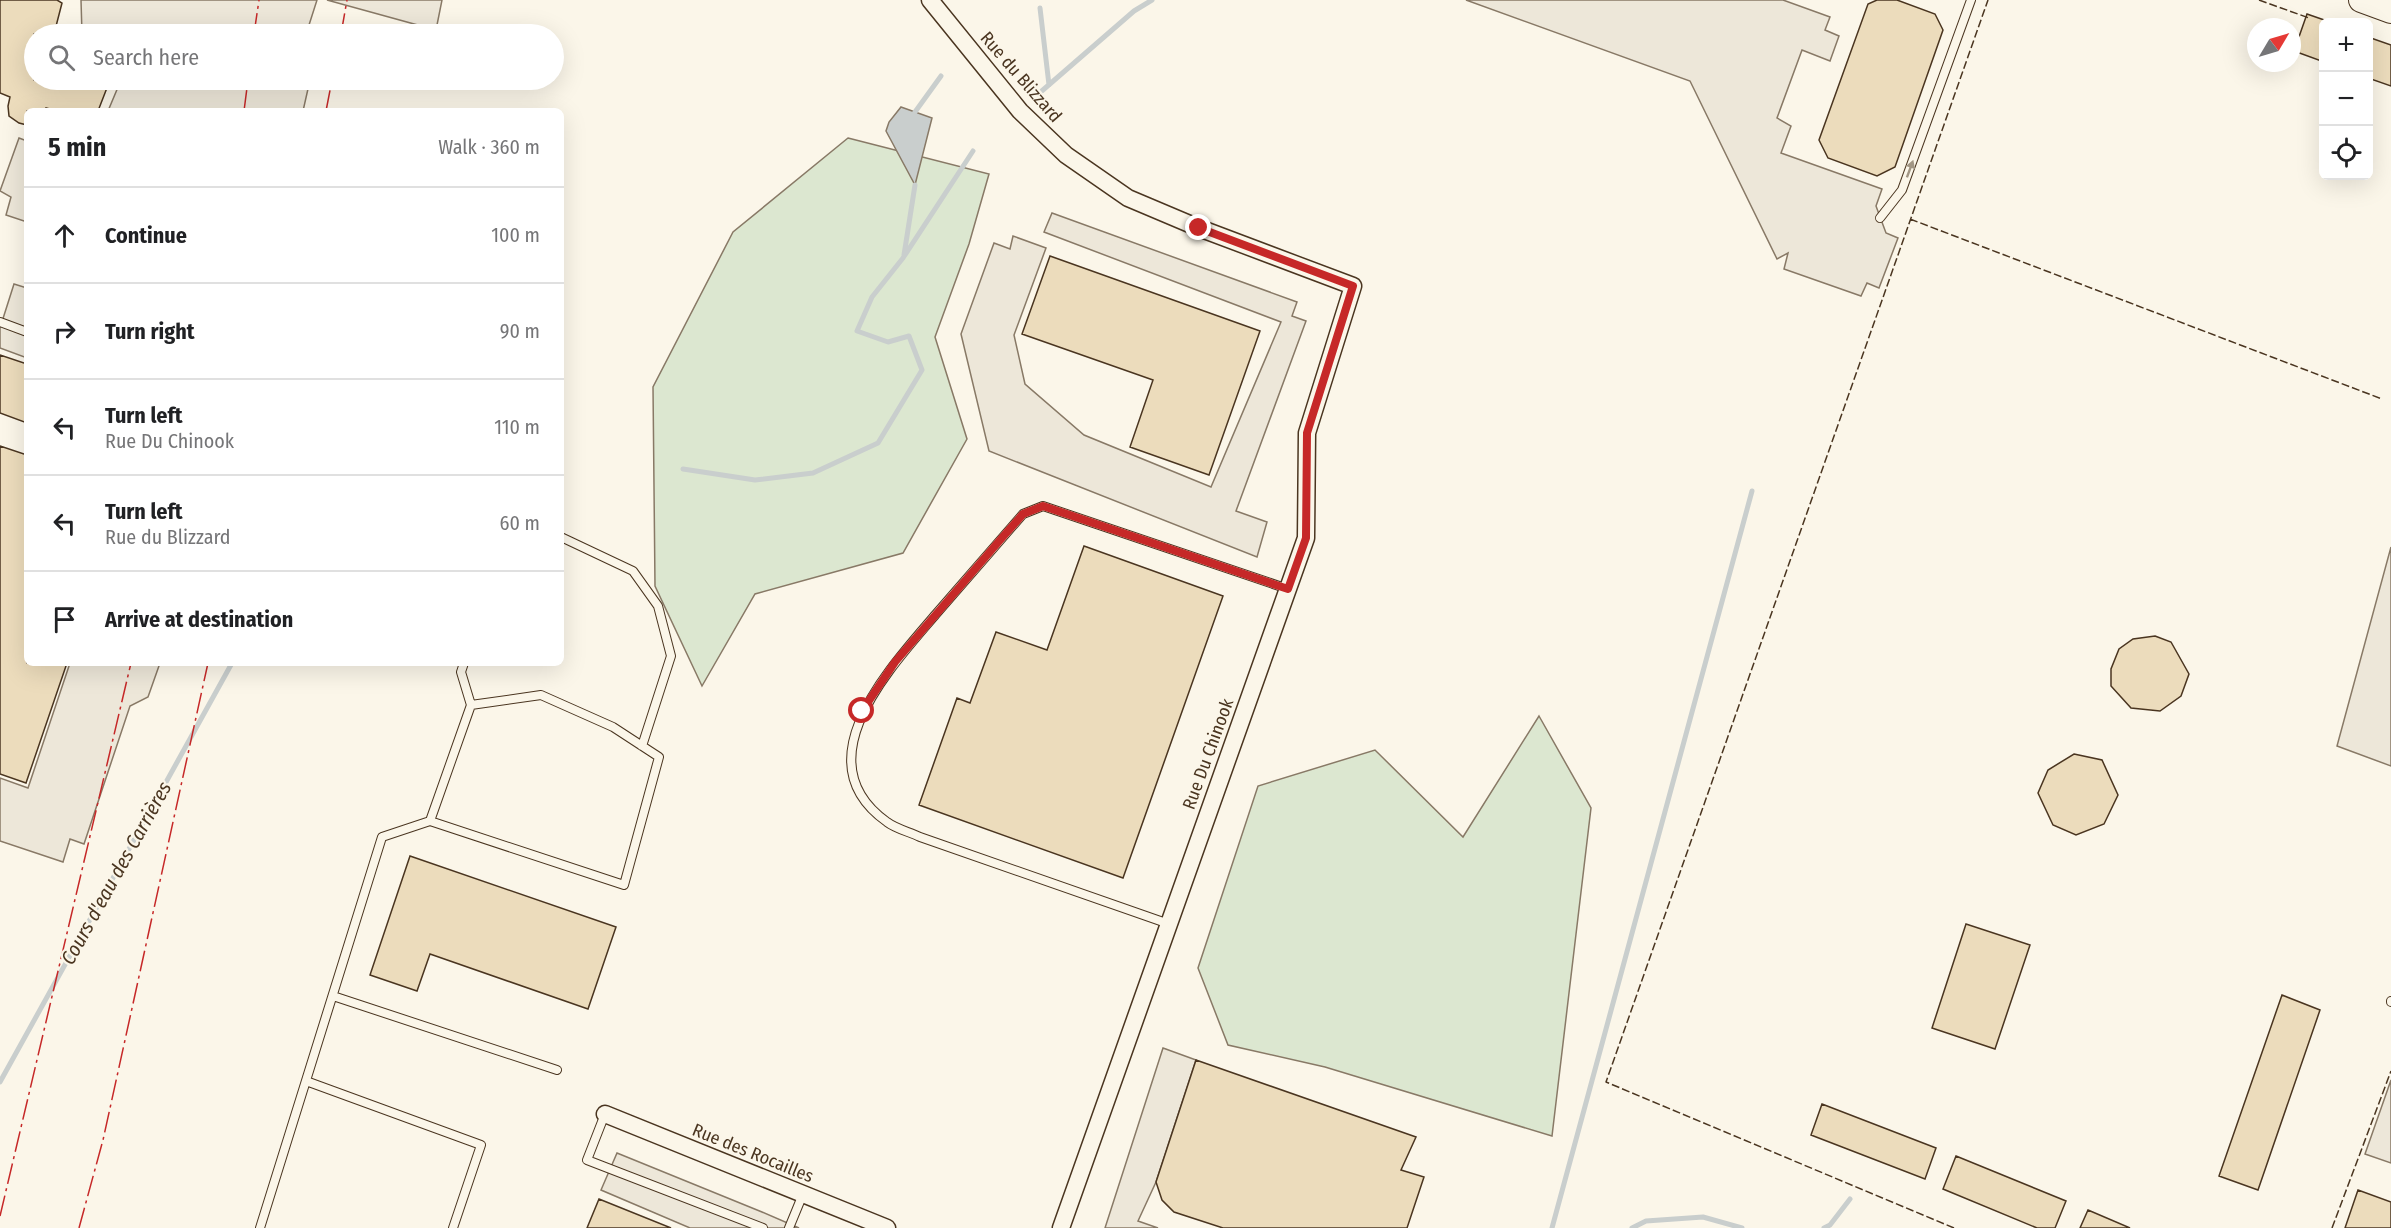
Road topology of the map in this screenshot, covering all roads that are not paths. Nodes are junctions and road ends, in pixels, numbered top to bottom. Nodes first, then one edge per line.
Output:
1 (930, 0) edge
2 (1971, 0) edge
3 (2361, 0) edge
4 (2391, 11) edge
5 (1880, 219) dead end
6 (1353, 286) joint
7 (0, 322) edge
8 (24, 331) edge
9 (564, 538) edge
10 (1288, 589) junction
11 (463, 666) edge
12 (471, 705) junction
13 (642, 746) junction
14 (430, 821) junction
15 (1169, 924) junction
16 (333, 996) junction
17 (557, 1070) dead end
18 (306, 1081) junction
19 (605, 1114) joint
20 (803, 1194) junction
21 (260, 1228) edge
22 (453, 1228) edge
23 (763, 1228) edge
24 (789, 1228) edge
25 (887, 1228) edge
26 (1061, 1228) edge

1 - 6 street, Rue du Blizzard
5 -> 2 lane
3 - 4 main road
6 - 10 street, Rue Du Chinook
7 - 8 lane
9 - 13 lane
10 - 15 street, Rue Du Chinook
10 - 15 lane
11 - 12 lane
12 - 13 lane
12 - 14 lane
13 - 14 lane
14 - 16 lane
15 - 26 street, Rue Du Chinook
16 - 17 lane
16 - 18 lane
18 - 21 lane
18 - 22 lane
19 - 20 street, Rue des Rocailles
19 - 23 lane
20 - 24 lane
20 - 25 street, Rue des Rocailles

